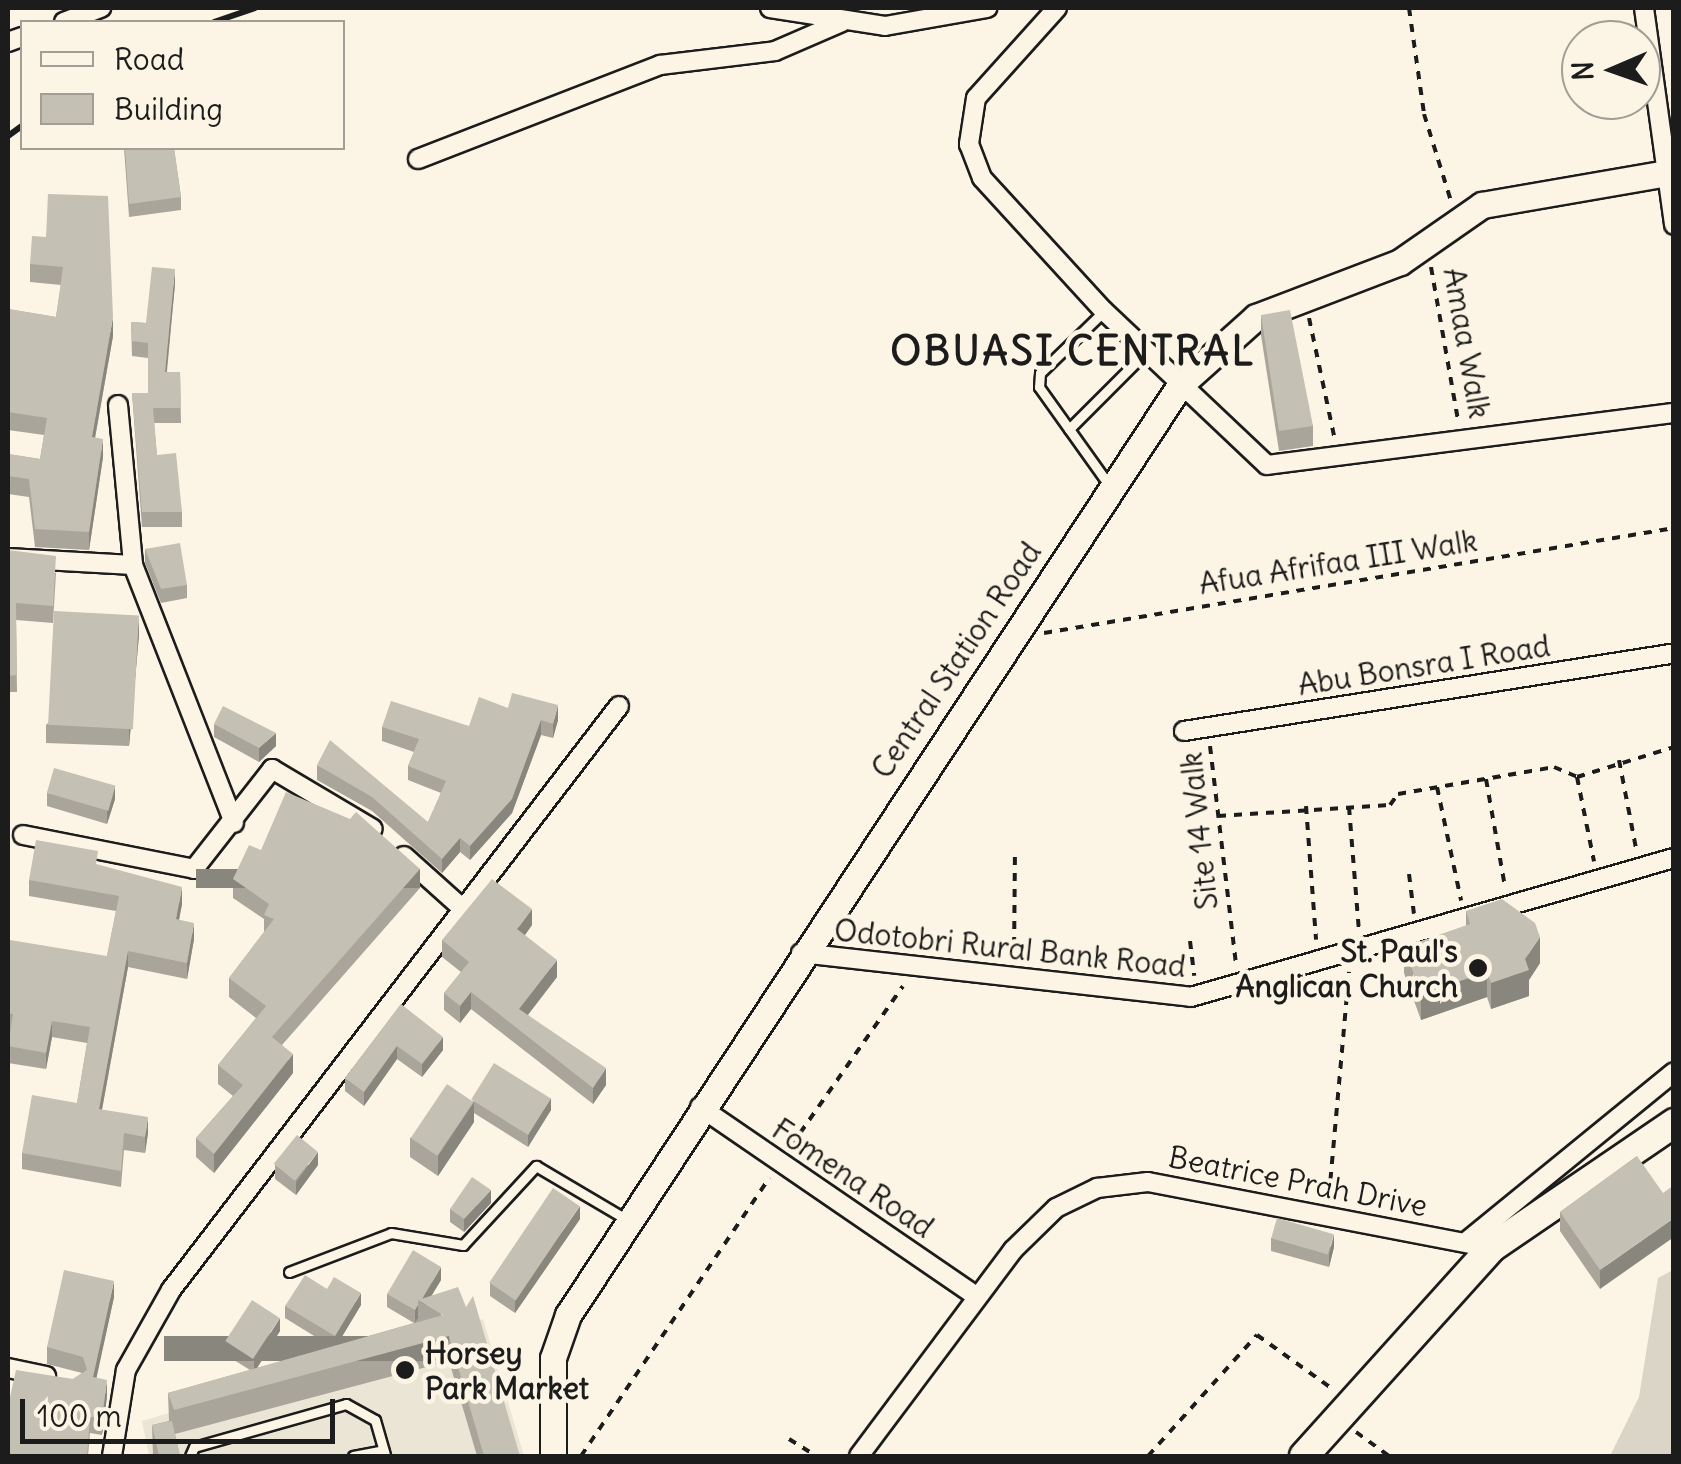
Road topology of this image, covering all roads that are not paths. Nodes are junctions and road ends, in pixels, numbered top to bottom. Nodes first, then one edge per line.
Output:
1 (101, 8) edge
2 (770, 8) edge
3 (988, 8) edge
4 (1058, 8) edge
5 (1644, 8) edge
6 (69, 20) edge
7 (842, 22) junction
8 (418, 159) dead end
9 (1670, 172) edge
10 (1674, 225) edge
11 (1104, 310) junction
12 (1146, 352) junction
13 (1180, 384) junction
14 (118, 405) dead end
15 (1674, 413) edge
16 (1069, 429) junction
17 (1111, 488) junction
18 (8, 558) edge
19 (133, 565) junction
20 (1674, 654) edge
21 (619, 706) dead end
22 (1184, 731) dead end
23 (234, 823) junction
24 (23, 835) dead end
25 (1674, 858) edge
26 (463, 909) junction
27 (801, 953) junction
28 (1674, 1072) edge
29 (700, 1108) junction
30 (1674, 1122) edge
31 (628, 1220) junction
32 (1479, 1244) junction
33 (289, 1272) dead end
34 (976, 1295) junction
35 (8, 1368) edge
36 (75, 1383) edge
37 (384, 1453) edge
38 (112, 1456) edge
39 (190, 1456) edge
40 (353, 1456) edge
41 (553, 1456) edge
42 (858, 1456) edge
43 (1304, 1456) edge

1 - 6 street
2 - 7 street
3 - 7 street
4 - 11 street
5 - 9 street
7 - 8 street
9 - 10 street
9 - 13 street, Central Station Road
11 - 12 street
11 - 16 lane
12 - 13 street
12 - 16 lane
13 - 15 street
13 - 17 street, Central Station Road
14 - 19 street
16 - 17 lane
17 - 27 street, Central Station Road
18 - 19 street
19 - 23 street
20 - 22 street, Abu Bonsra I Road
21 - 26 street
23 - 24 street
23 - 26 street
25 - 27 street, Odotobri Rural Bank Road
26 - 38 street
27 - 29 street, Central Station Road
28 - 32 street
29 - 31 street, Central Station Road
29 - 34 street, Fomena Road
30 - 32 main road
31 - 33 lane
31 - 41 street, Central Station Road
32 - 34 street, Beatrice Prah Drive
32 - 43 main road
34 - 42 street, Beatrice Prah Drive
35 - 36 street
37 - 39 lane
37 - 40 lane

